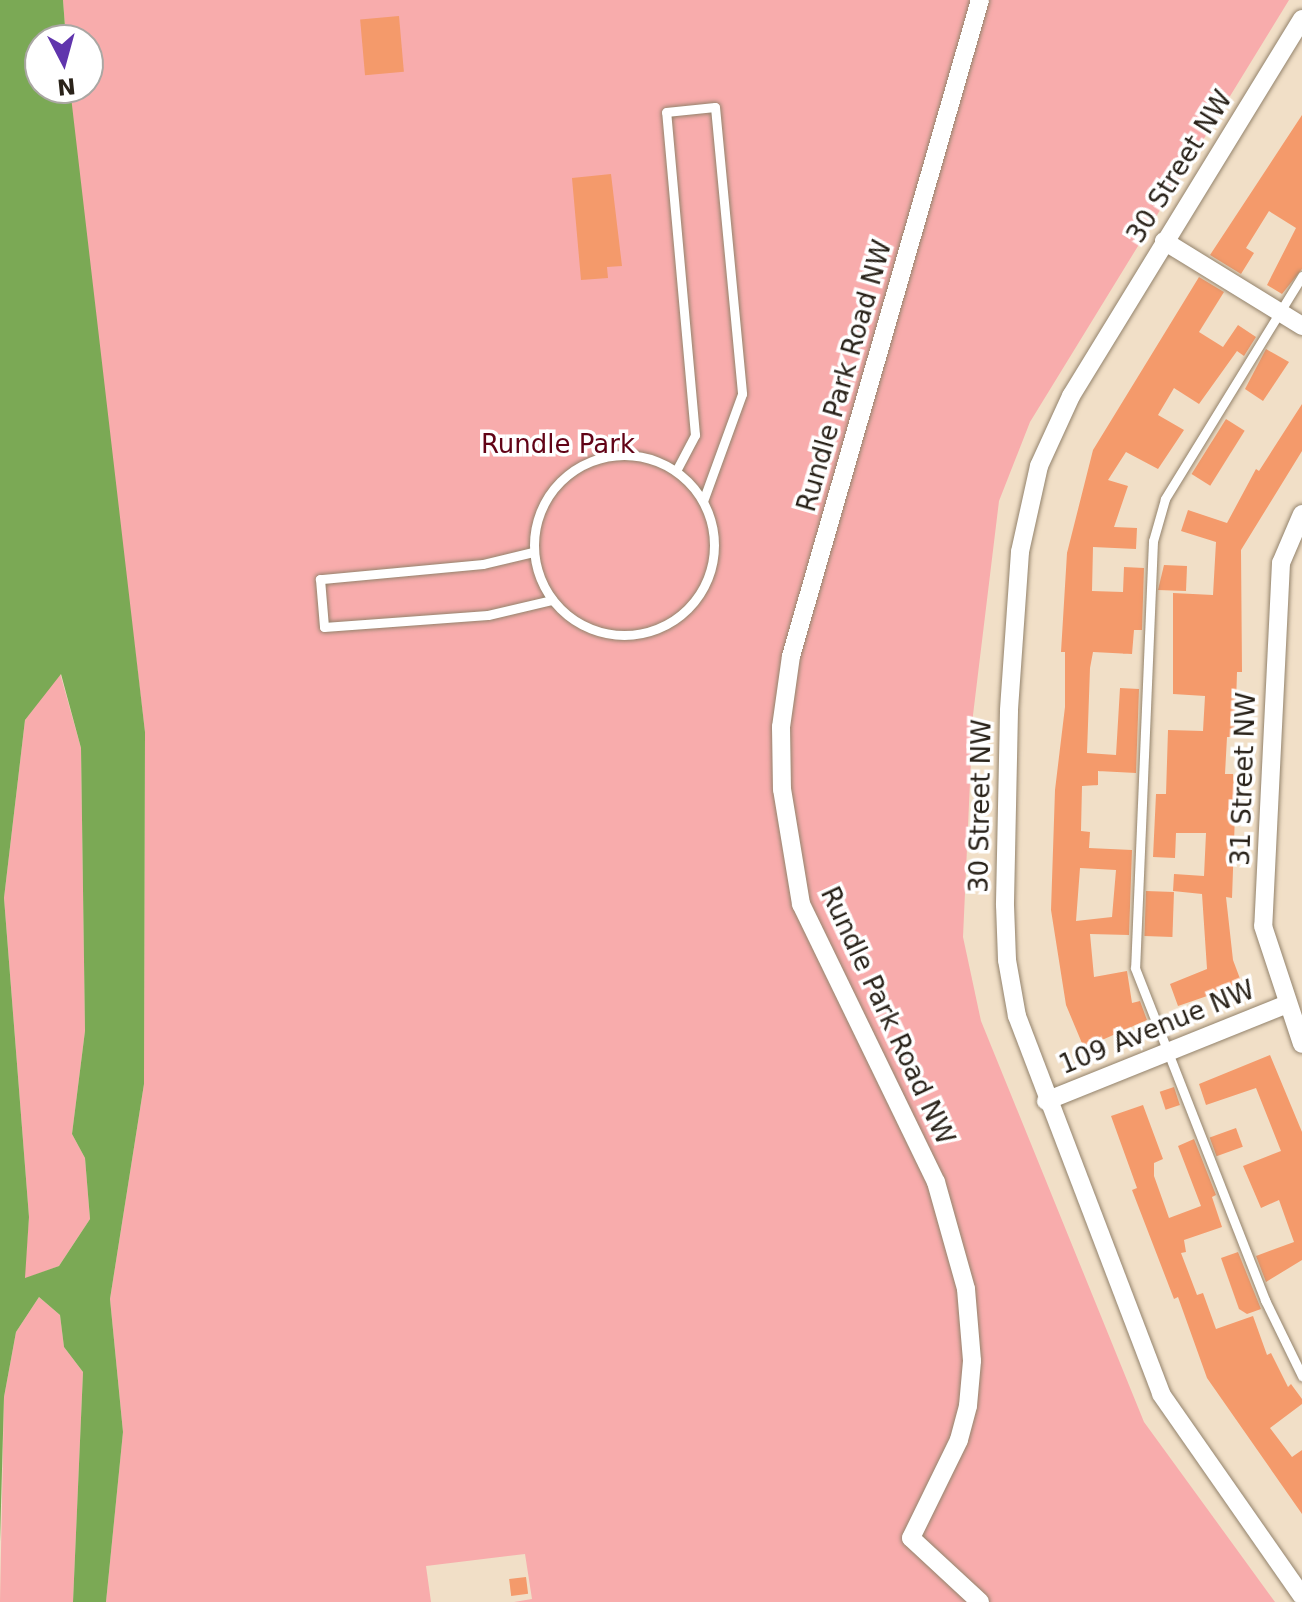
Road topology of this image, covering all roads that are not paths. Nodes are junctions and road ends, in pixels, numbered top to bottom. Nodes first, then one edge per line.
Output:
1 (980, 0) edge
2 (1302, 19) edge
3 (1164, 241) junction
4 (1302, 276) edge
5 (1279, 312) junction
6 (1302, 326) edge
7 (676, 471) junction
8 (703, 501) junction
9 (1302, 514) edge
10 (533, 552) junction
11 (552, 600) junction
12 (1287, 1004) junction
13 (1302, 1044) edge
14 (1166, 1049) junction
15 (1046, 1101) junction
16 (1302, 1376) edge
17 (1302, 1596) edge
18 (980, 1602) edge

1 - 18 street, Rundle Park Road NW
2 - 3 street, 30 Street NW
3 - 5 street
3 - 15 street, 30 Street NW
4 - 5 lane
5 - 6 street
5 - 14 lane
7 - 8 lane
7 - 8 lane
7 - 10 lane
8 - 11 lane
9 - 12 street, 31 Street NW
10 - 11 lane
10 - 11 lane
12 - 13 street, 31 Street NW
12 - 14 street, 109 Avenue NW
14 - 15 street, 109 Avenue NW
14 - 16 lane
15 - 17 street, 30 Street NW

